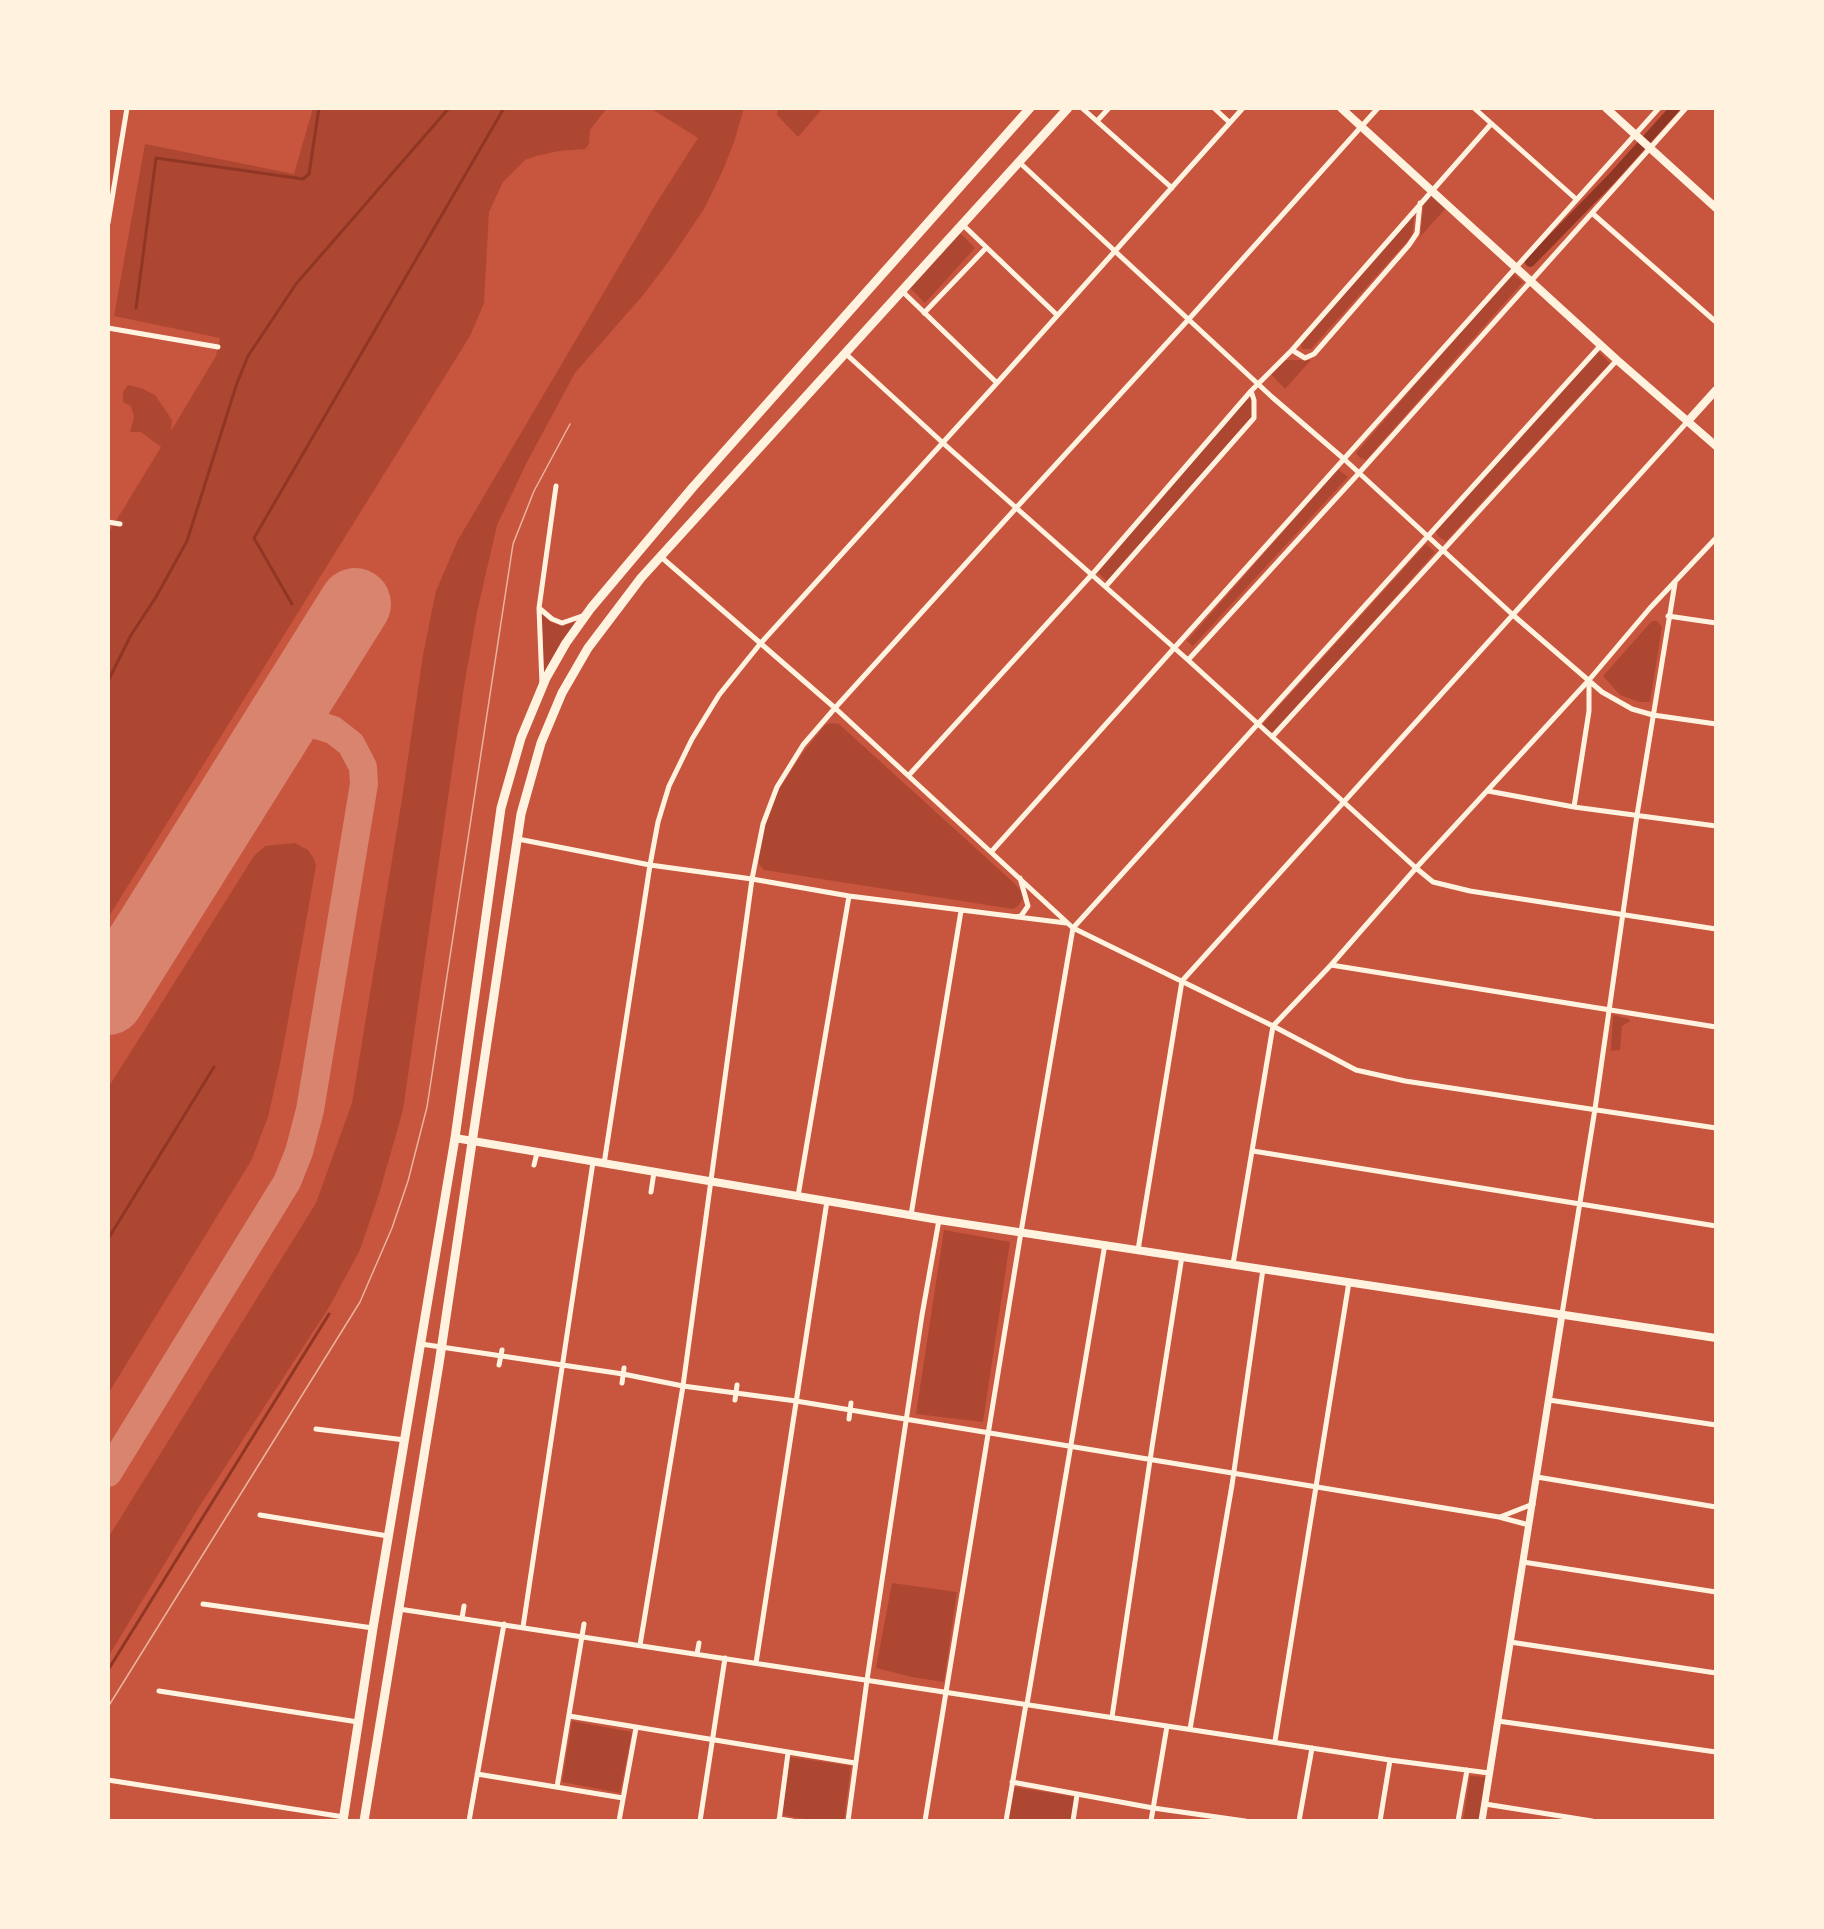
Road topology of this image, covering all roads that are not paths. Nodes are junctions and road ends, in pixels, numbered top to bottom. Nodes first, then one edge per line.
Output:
1 (127, 108) edge
2 (1030, 108) edge
3 (1068, 108) edge
4 (1082, 108) edge
5 (1109, 108) edge
6 (1214, 108) edge
7 (1242, 108) edge
8 (1341, 108) edge
9 (1378, 108) edge
10 (1474, 108) edge
11 (1606, 108) edge
12 (1659, 108) edge
13 (1686, 108) edge
14 (1097, 121) junction
15 (1229, 122) junction
16 (1491, 124) junction
17 (1361, 127) junction
18 (1636, 135) junction
19 (1648, 147) junction
20 (1019, 162) junction
21 (1172, 188) junction
22 (1431, 190) junction
23 (1576, 200) junction
24 (1419, 203) junction
25 (1716, 208) edge
26 (1592, 213) junction
27 (108, 223) edge
28 (962, 224) junction
29 (987, 248) junction
30 (1114, 252) junction
31 (1516, 267) junction
32 (1530, 280) junction
33 (901, 290) junction
34 (924, 313) junction
35 (1058, 315) junction
36 (1188, 320) junction
37 (1716, 322) edge
38 (108, 328) edge
39 (1601, 345) junction
40 (218, 347) dead end
41 (1292, 350) junction
42 (845, 353) junction
43 (1617, 360) junction
44 (997, 383) junction
45 (1258, 384) junction
46 (1716, 390) edge
47 (1251, 391) junction
48 (1684, 419) junction
49 (943, 443) junction
50 (1716, 446) edge
51 (1344, 459) junction
52 (1359, 473) junction
53 (556, 486) dead end
54 (1017, 507) junction
55 (108, 522) edge
56 (120, 524) dead end
57 (1428, 538) junction
58 (1716, 538) edge
59 (1443, 552) junction
60 (660, 556) junction
61 (1092, 574) junction
62 (1675, 583) junction
63 (1106, 586) junction
64 (538, 608) junction
65 (586, 614) junction
66 (1513, 615) junction
67 (1668, 616) junction
68 (1716, 623) edge
69 (760, 644) junction
70 (1174, 647) junction
71 (1188, 660) junction
72 (1588, 680) junction
73 (542, 688) junction
74 (835, 708) junction
75 (1653, 715) junction
76 (1257, 724) junction
77 (1716, 724) edge
78 (1272, 737) junction
79 (909, 775) junction
80 (1488, 791) junction
81 (1343, 802) junction
82 (1574, 807) junction
83 (1637, 814) junction
84 (1716, 826) edge
85 (518, 839) junction
86 (992, 851) junction
87 (650, 865) junction
88 (1416, 868) junction
89 (1019, 876) junction
90 (752, 879) junction
91 (849, 896) junction
92 (962, 911) junction
93 (1623, 914) junction
94 (1015, 918) junction
95 (1066, 923) junction
96 (1073, 928) junction
97 (1716, 929) edge
98 (1331, 965) junction
99 (1182, 981) junction
100 (1609, 1011) junction
101 (1273, 1026) junction
102 (1716, 1027) edge
103 (1595, 1109) junction
104 (1716, 1128) edge
105 (455, 1138) junction
106 (474, 1142) junction
107 (1253, 1151) junction
108 (537, 1153) junction
109 (593, 1162) junction
110 (604, 1164) junction
111 (534, 1165) dead end
112 (654, 1172) junction
113 (710, 1182) junction
114 (651, 1192) dead end
115 (798, 1196) junction
116 (827, 1201) junction
117 (1580, 1204) junction
118 (911, 1215) junction
119 (939, 1220) junction
120 (1716, 1226) edge
121 (1021, 1232) junction
122 (1105, 1245) junction
123 (1138, 1250) junction
124 (1182, 1256) junction
125 (1233, 1264) junction
126 (1263, 1269) junction
127 (1349, 1282) junction
128 (1562, 1314) junction
129 (1716, 1338) edge
130 (421, 1344) junction
131 (442, 1348) junction
132 (501, 1353) junction
133 (499, 1365) dead end
134 (563, 1365) junction
135 (624, 1371) junction
136 (622, 1383) dead end
137 (737, 1385) dead end
138 (683, 1386) junction
139 (736, 1396) junction
140 (1549, 1400) junction
141 (796, 1401) junction
142 (851, 1403) dead end
143 (850, 1411) junction
144 (849, 1419) dead end
145 (906, 1420) junction
146 (1716, 1425) edge
147 (316, 1429) dead end
148 (988, 1434) junction
149 (405, 1440) junction
150 (1071, 1447) junction
151 (1150, 1460) junction
152 (1233, 1474) junction
153 (1537, 1478) junction
154 (1315, 1487) junction
155 (1533, 1504) junction
156 (1716, 1507) edge
157 (260, 1515) dead end
158 (1499, 1517) junction
159 (1529, 1526) junction
160 (388, 1536) junction
161 (1523, 1562) junction
162 (1716, 1592) edge
163 (203, 1604) dead end
164 (464, 1606) dead end
165 (399, 1609) junction
166 (462, 1618) junction
167 (504, 1624) junction
168 (584, 1624) dead end
169 (523, 1627) junction
170 (373, 1628) junction
171 (582, 1636) junction
172 (1510, 1642) junction
173 (699, 1643) dead end
174 (640, 1645) junction
175 (697, 1654) junction
176 (725, 1659) junction
177 (756, 1663) junction
178 (810, 1663) dead end
179 (808, 1671) junction
180 (1716, 1673) edge
181 (867, 1680) junction
182 (493, 1687) junction
183 (159, 1691) dead end
184 (486, 1691) dead end
185 (947, 1692) junction
186 (1027, 1704) junction
187 (569, 1716) junction
188 (1112, 1717) junction
189 (1498, 1721) junction
190 (358, 1722) junction
191 (1167, 1726) junction
192 (636, 1728) junction
193 (1190, 1729) junction
194 (713, 1741) junction
195 (1275, 1741) junction
196 (1312, 1748) junction
197 (481, 1749) junction
198 (1716, 1752) edge
199 (475, 1753) dead end
200 (788, 1753) junction
201 (1390, 1760) junction
202 (855, 1763) junction
203 (1467, 1770) junction
204 (1489, 1773) junction
205 (477, 1774) junction
206 (108, 1780) edge
207 (1012, 1782) junction
208 (557, 1787) junction
209 (1077, 1795) junction
210 (623, 1798) junction
211 (1485, 1804) junction
212 (1154, 1808) junction
213 (343, 1819) edge
214 (779, 1820) edge
215 (1230, 1820) edge
216 (364, 1821) edge
217 (469, 1821) edge
218 (619, 1821) edge
219 (700, 1821) edge
220 (792, 1821) edge
221 (848, 1821) edge
222 (925, 1821) edge
223 (1006, 1821) edge
224 (1073, 1821) edge
225 (1151, 1821) edge
226 (1245, 1821) edge
227 (1299, 1821) edge
228 (1380, 1821) edge
229 (1458, 1821) edge
230 (1482, 1821) edge
231 (1592, 1821) edge

1 - 27 street
2 - 65 main road
3 - 20 main road
4 - 14 street
5 - 14 street
6 - 15 street
7 - 15 street
8 - 17 main road
9 - 17 street
10 - 16 street
11 - 18 main road
12 - 18 street
13 - 19 street
14 - 21 street
15 - 21 street
16 - 22 street
16 - 23 street
17 - 22 main road
17 - 36 street
18 - 19 main road
18 - 23 street
19 - 25 main road
19 - 26 street
20 - 28 main road
20 - 30 street
21 - 30 street
22 - 24 street
22 - 31 main road
23 - 31 street
24 - 41 street
24 - 41 street
26 - 32 street
26 - 37 street
28 - 29 street
28 - 33 main road
29 - 34 street
29 - 35 street
30 - 35 street
30 - 36 street
31 - 32 main road
31 - 51 street
32 - 39 main road
32 - 52 street
33 - 34 street
33 - 42 main road
34 - 44 street
35 - 44 street
36 - 45 street
36 - 54 street
38 - 40 street
39 - 43 main road
39 - 57 street
41 - 45 street
42 - 49 street
42 - 60 main road
43 - 48 main road
43 - 59 street
44 - 49 street
45 - 47 street
45 - 51 street
46 - 48 main road
47 - 61 street
47 - 63 street
48 - 50 main road
48 - 66 street
49 - 54 street
49 - 69 street
51 - 52 street
51 - 70 street
52 - 57 street
52 - 71 street
53 - 64 street
54 - 61 street
54 - 74 street
55 - 56 street
57 - 59 street
57 - 76 street
58 - 62 street
59 - 66 street
59 - 78 street
60 - 69 street
60 - 85 main road
61 - 63 street
61 - 79 street
62 - 67 street
62 - 72 street
63 - 70 street
64 - 65 street
64 - 73 street
65 - 73 main road
66 - 72 street
66 - 81 street
67 - 68 street
67 - 75 street
69 - 74 street
69 - 87 street
70 - 71 street
70 - 86 street
71 - 76 street
72 - 75 street
72 - 80 street
72 - 82 street
73 - 105 main road
74 - 79 street
74 - 90 street
75 - 77 street
75 - 83 street
76 - 78 street
76 - 96 street
78 - 81 street
79 - 86 street
80 - 82 street
80 - 88 street
81 - 88 street
81 - 99 street
82 - 83 street
83 - 84 street
83 - 93 street
85 - 87 street
85 - 106 main road
86 - 89 street
87 - 90 street
87 - 110 street
88 - 93 street
88 - 98 street
89 - 94 street
89 - 95 street
90 - 91 street
90 - 113 street
91 - 92 street
91 - 115 street
92 - 94 street
92 - 118 street
93 - 97 street
93 - 100 street
94 - 95 street
95 - 96 street
96 - 99 street
96 - 121 street
98 - 100 street
98 - 101 street
99 - 101 street
99 - 123 street
100 - 102 street
100 - 103 street
101 - 103 street
101 - 107 street
103 - 104 street
103 - 117 street
105 - 106 main road
105 - 130 main road
106 - 108 main road
106 - 131 main road
107 - 117 street
107 - 125 street
108 - 109 main road
108 - 111 street
109 - 110 main road
109 - 134 street
110 - 112 main road
112 - 113 main road
112 - 114 street
113 - 115 main road
113 - 138 street
115 - 116 main road
116 - 118 main road
116 - 141 street
117 - 120 street
117 - 128 street
118 - 119 main road
119 - 121 main road
119 - 145 street
121 - 122 main road
121 - 148 street
122 - 123 main road
122 - 150 street
123 - 124 main road
124 - 125 main road
124 - 151 street
125 - 126 main road
126 - 127 main road
126 - 152 street
127 - 128 main road
127 - 154 street
128 - 129 main road
128 - 140 street
130 - 131 street
130 - 149 main road
131 - 132 street
131 - 165 main road
132 - 133 street
132 - 134 street
134 - 135 street
134 - 169 street
135 - 136 street
135 - 138 street
137 - 139 street
138 - 139 street
138 - 174 street
139 - 141 street
140 - 146 street
140 - 153 street
141 - 143 street
141 - 177 street
142 - 143 street
143 - 144 street
143 - 145 street
145 - 148 street
145 - 181 street
147 - 149 street
148 - 150 street
148 - 185 street
149 - 160 main road
150 - 151 street
150 - 186 street
151 - 152 street
151 - 188 street
152 - 154 street
152 - 193 street
153 - 155 street
153 - 156 street
154 - 158 street
154 - 195 street
155 - 158 street
155 - 159 street
157 - 160 street
158 - 159 street
159 - 161 street
160 - 170 main road
161 - 162 street
161 - 172 street
163 - 170 street
164 - 166 street
165 - 166 street
165 - 216 main road
166 - 167 street
167 - 169 street
167 - 182 street
168 - 171 street
169 - 171 street
170 - 190 main road
171 - 174 street
171 - 187 street
172 - 180 street
172 - 189 street
173 - 175 street
174 - 175 street
175 - 176 street
176 - 177 street
176 - 194 street
177 - 179 street
178 - 179 street
179 - 181 street
181 - 185 street
181 - 202 street
182 - 184 street
182 - 197 street
183 - 190 street
185 - 186 street
185 - 222 street
186 - 188 street
186 - 207 street
187 - 192 street
187 - 208 street
188 - 191 street
189 - 198 street
189 - 204 street
190 - 213 main road
191 - 193 street
191 - 212 street
192 - 194 street
192 - 210 street
193 - 195 street
194 - 200 street
194 - 219 street
195 - 196 street
196 - 201 street
196 - 227 street
197 - 199 street
197 - 205 street
200 - 202 street
200 - 214 street
201 - 203 street
201 - 228 street
202 - 221 street
203 - 204 street
203 - 229 street
204 - 211 street
205 - 208 street
205 - 217 street
206 - 213 street
207 - 209 street
207 - 223 street
208 - 210 street
209 - 212 street
209 - 224 street
210 - 218 street
211 - 230 street
211 - 231 street
212 - 215 street
212 - 225 street
214 - 220 street
215 - 226 street

